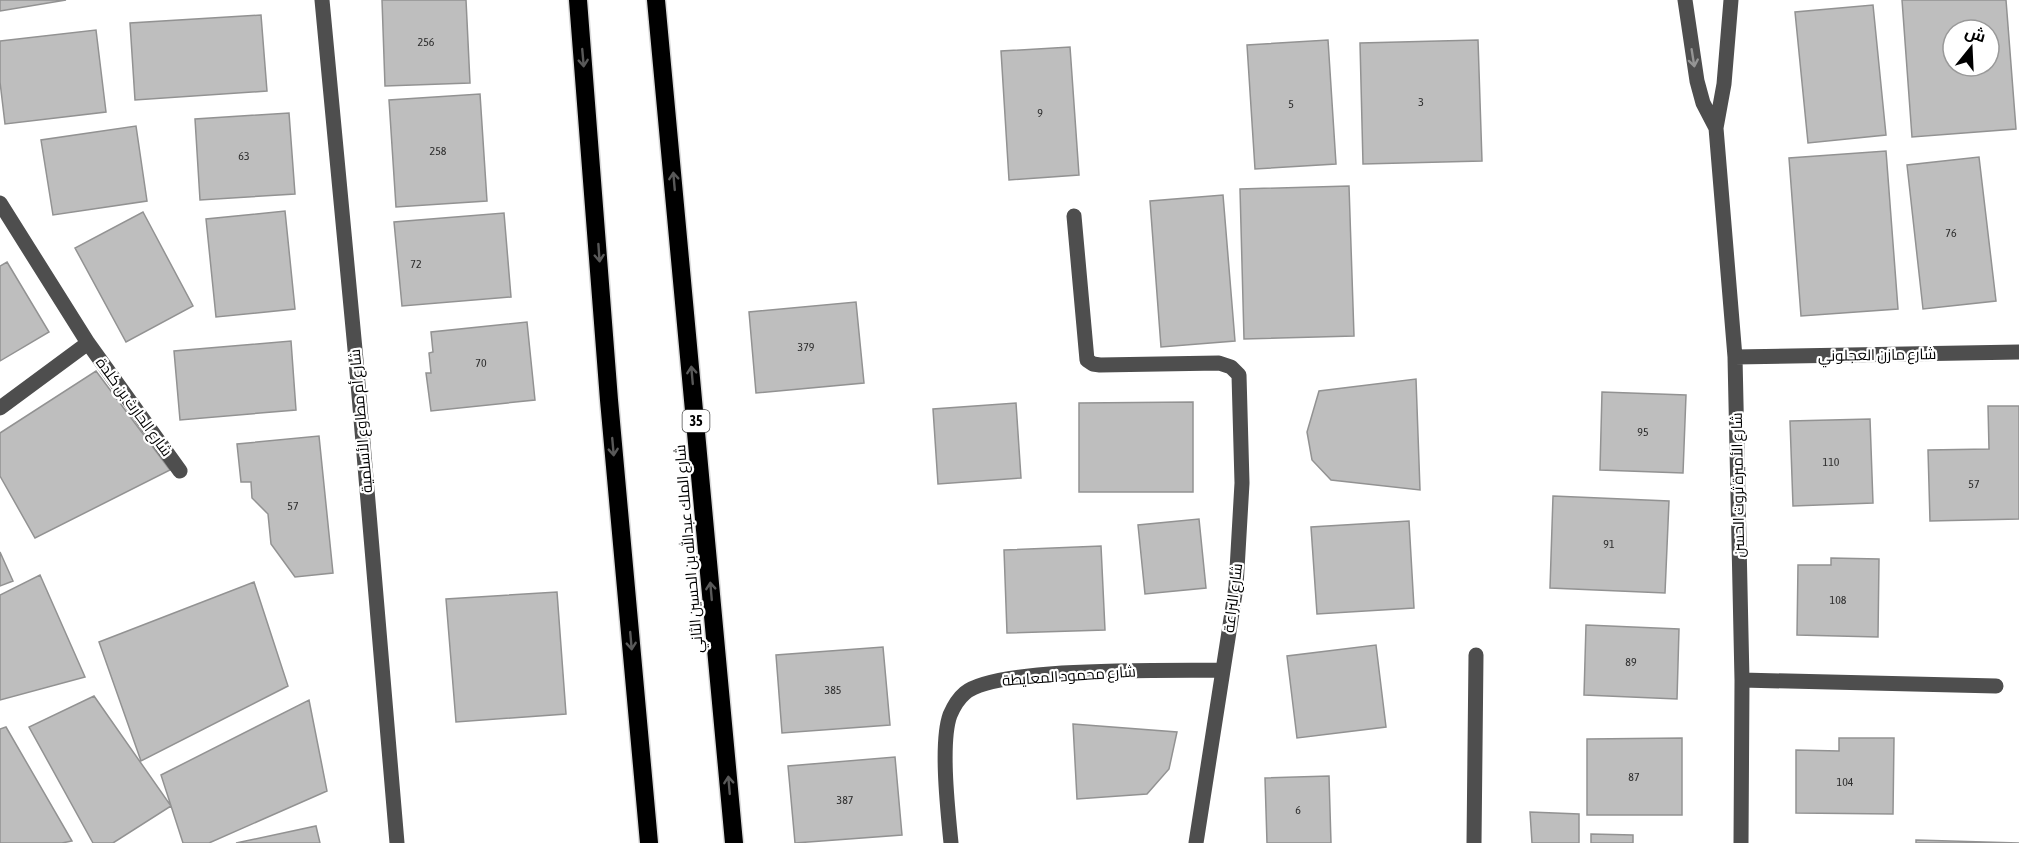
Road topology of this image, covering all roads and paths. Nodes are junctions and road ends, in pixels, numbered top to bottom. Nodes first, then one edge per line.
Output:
1 (322, 0) edge
2 (578, 0) edge
3 (657, 0) edge
4 (1685, 0) edge
5 (1731, 0) edge
6 (1716, 128) junction
7 (0, 203) edge
8 (1074, 216) dead end
9 (88, 343) junction
10 (2019, 352) edge
11 (1735, 357) junction
12 (0, 408) edge
13 (180, 471) dead end
14 (1476, 655) dead end
15 (1223, 670) junction
16 (1742, 680) junction
17 (1996, 686) dead end
18 (397, 843) edge
19 (649, 843) edge
20 (734, 843) edge
21 (951, 843) edge
22 (1196, 843) edge
23 (1474, 843) edge
24 (1741, 843) edge

1 - 18 street, شارع أم مطاوع الأسلمية
2 -> 19 highway
20 -> 3 highway, شارع الملك عبدالله بن الحسين الثاني / 35
4 -> 6 street, شارع الأميرة ثروت الحسن
5 - 6 street, شارع الأميرة ثروت الحسن
6 - 11 street, شارع الأميرة ثروت الحسن
7 - 9 street, شارع الحارث بن كلدة
8 - 15 street, شارع البراعة
9 - 12 street, شارع الحارث بن كلدة
9 - 13 street, شارع الحارث بن كلدة
10 - 11 street, شارع مازن العجلوني
11 - 16 street, شارع الأميرة ثروت الحسن
14 - 23 street
15 - 21 street, شارع محمود المعايطة
15 - 22 street, شارع البراعة
16 - 17 street
16 - 24 street, شارع الأميرة ثروت الحسن

